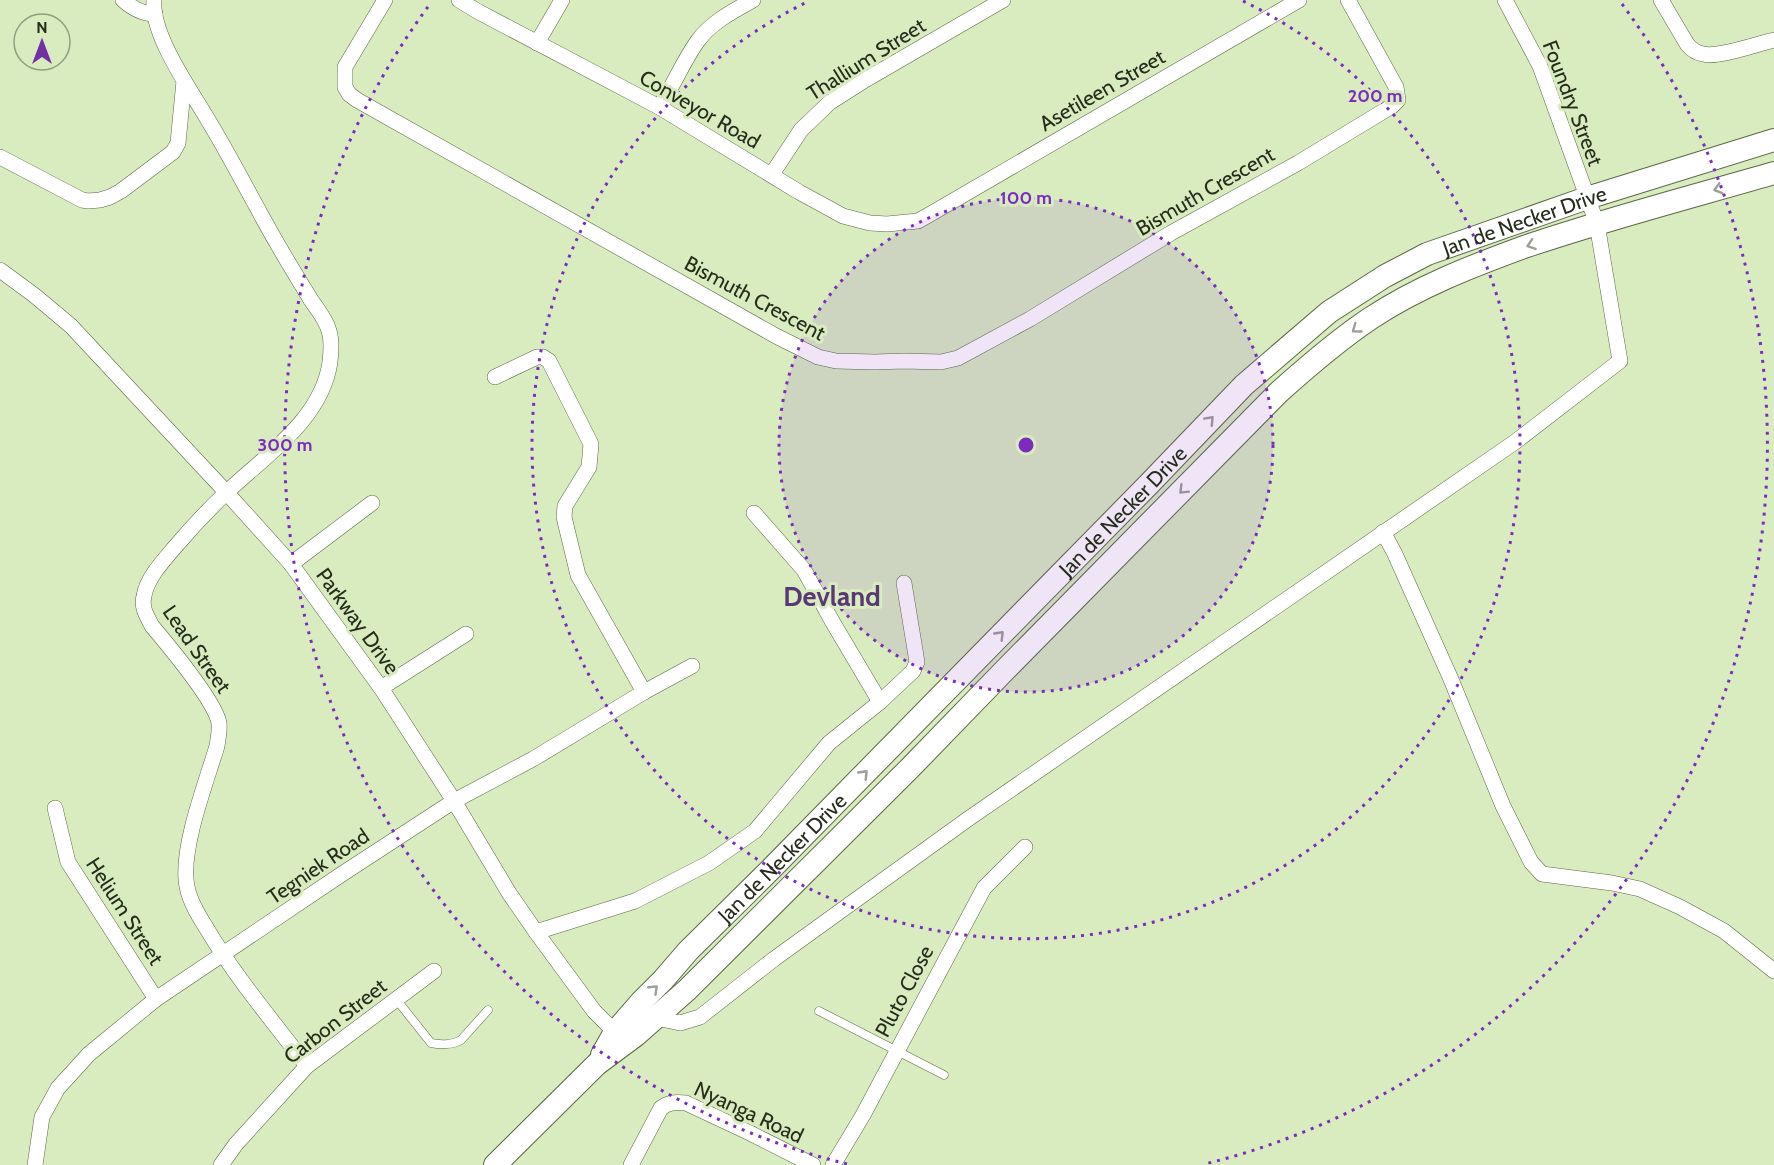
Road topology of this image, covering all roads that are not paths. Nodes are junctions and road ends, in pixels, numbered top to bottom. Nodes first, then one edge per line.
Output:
1 (123, 0) edge
2 (385, 0) edge
3 (459, 0) edge
4 (562, 0) edge
5 (753, 0) edge
6 (1002, 0) edge
7 (1299, 0) edge
8 (1348, 0) edge
9 (1505, 0) edge
10 (1661, 0) edge
11 (155, 7) edge
12 (1774, 40) edge
13 (537, 43) junction
14 (184, 81) junction
15 (659, 107) junction
16 (1774, 140) edge
17 (0, 157) edge
18 (1774, 173) edge
19 (772, 174) junction
20 (1587, 198) junction
21 (927, 216) joint
22 (1597, 224) junction
23 (0, 270) edge
24 (495, 376) dead end
25 (226, 492) junction
26 (372, 503) dead end
27 (754, 513) dead end
28 (1383, 532) junction
29 (291, 564) junction
30 (904, 583) dead end
31 (466, 634) dead end
32 (692, 666) dead end
33 (381, 688) junction
34 (644, 692) junction
35 (880, 702) junction
36 (454, 801) junction
37 (54, 808) dead end
38 (1025, 847) dead end
39 (536, 932) junction
40 (222, 955) junction
41 (434, 971) dead end
42 (1774, 972) edge
43 (156, 999) junction
44 (396, 999) junction
45 (488, 1010) dead end
46 (819, 1011) dead end
47 (657, 1018) junction
48 (621, 1037) junction
49 (896, 1050) junction
50 (307, 1066) junction
51 (944, 1075) dead end
52 (35, 1165) edge
53 (221, 1165) edge
54 (495, 1165) edge
55 (631, 1165) edge
56 (813, 1165) edge
57 (833, 1165) edge

1 - 11 street
2 - 8 street, Bismuth Crescent
3 - 13 street, Conveyor Road
4 - 13 street
5 - 15 street
6 - 19 street, Thallium Street
7 - 21 street, Asetileen Street
9 - 20 street, Foundry Street
10 - 12 street
11 - 14 street, Lead Street
13 - 15 street, Conveyor Road
14 - 17 street
14 - 25 street, Lead Street
15 - 19 street, Conveyor Road
16 - 20 main road, Jan de Necker Drive
18 -> 22 main road, Jan de Necker Drive
19 - 21 street, Conveyor Road
20 - 22 street, Foundry Street
48 -> 20 main road, Jan de Necker Drive
22 - 28 street, Foundry Street
22 -> 47 main road, Jan de Necker Drive
23 - 25 street, Parkway Drive
24 - 34 street
25 - 29 street, Parkway Drive
25 - 40 street, Lead Street
26 - 29 street
27 - 35 street
28 - 42 street
28 - 47 street
29 - 33 street, Parkway Drive
30 - 35 street
31 - 33 street
32 - 34 street, Tegniek Road
33 - 36 street, Parkway Drive
34 - 36 street, Tegniek Road
35 - 39 street
36 - 39 street, Parkway Drive
36 - 40 street, Tegniek Road
37 - 43 street, Helium Street
38 - 49 street, Pluto Close
39 - 48 street, Parkway Drive
40 - 43 street, Tegniek Road
40 - 50 street, Lead Street
41 - 44 street, Carbon Street
43 - 52 street, Tegniek Road
44 - 45 lane
44 - 50 street, Carbon Street
46 - 49 lane
47 - 48 main road, Jan de Necker Drive
48 - 54 main road, Jan de Necker Drive
49 - 51 lane
49 - 57 street, Pluto Close
50 - 53 street, Carbon Street
55 - 56 street, Nyanga Road

